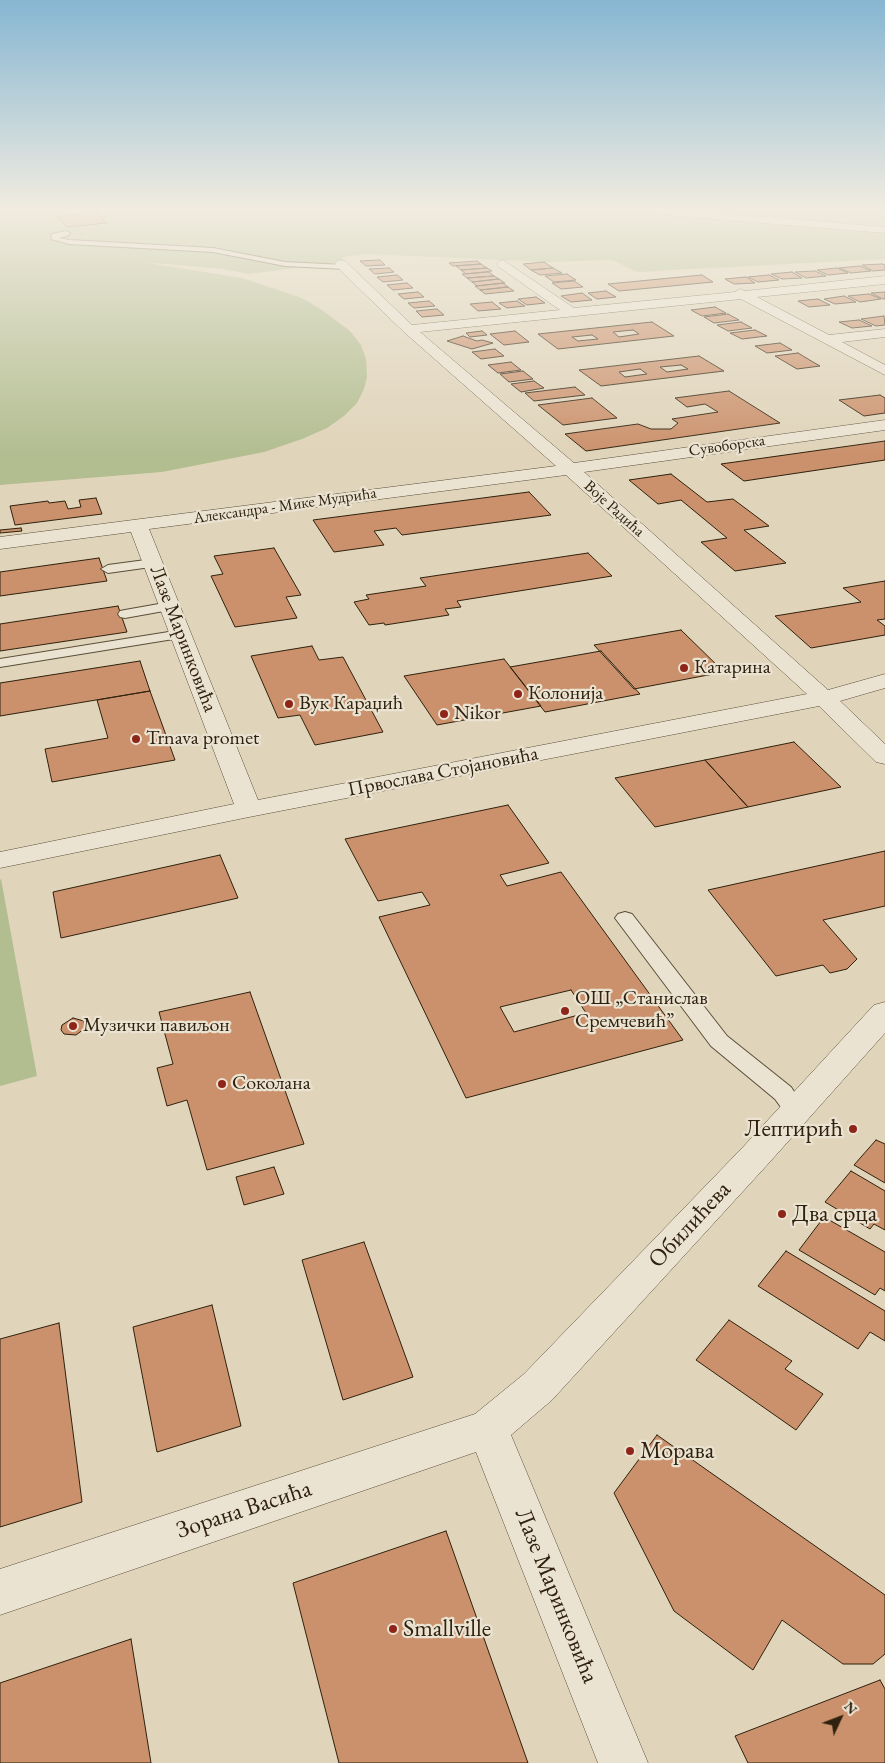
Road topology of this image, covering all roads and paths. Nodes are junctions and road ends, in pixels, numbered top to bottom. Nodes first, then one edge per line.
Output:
1 (370, 290) edge
2 (540, 290) edge
3 (770, 290) edge
4 (740, 293) junction
5 (570, 311) junction
6 (410, 328) junction
7 (885, 333) edge
8 (826, 340) junction
9 (885, 371) edge
10 (885, 425) edge
11 (570, 469) junction
12 (138, 526) junction
13 (0, 543) edge
14 (153, 563) junction
15 (108, 569) dead end
16 (170, 606) junction
17 (125, 614) dead end
18 (181, 634) junction
19 (0, 663) edge
20 (885, 681) edge
21 (824, 698) junction
22 (885, 756) edge
23 (249, 809) junction
24 (0, 860) edge
25 (625, 918) dead end
26 (885, 1013) edge
27 (796, 1111) junction
28 (488, 1429) junction
29 (0, 1592) edge
30 (624, 1763) edge

1 - 6 street, Воје Радића
2 - 5 street
3 - 4 street
4 - 5 street
4 - 8 street
5 - 6 street
6 - 11 street, Воје Радића
7 - 8 street
8 - 9 street
10 - 11 street, Сувоборска
11 - 12 street, Александра - Мике Мудрића
11 - 21 street, Воје Радића
12 - 13 street, Александра - Мике Мудрића
12 - 14 street, Лазе Маринковића
14 - 15 lane
14 - 16 street, Лазе Маринковића
16 - 17 lane
16 - 18 street, Лазе Маринковића
18 - 19 lane
18 - 23 street, Лазе Маринковића
20 - 21 street, Првослава Стојановића
21 - 22 street, Воје Радића
21 - 23 street, Првослава Стојановића
23 - 24 street, Првослава Стојановића
25 - 27 lane
26 - 27 street, Обилићева
27 - 28 street, Обилићева
28 - 29 street, Зорана Васића
28 - 30 street, Лазе Маринковића

